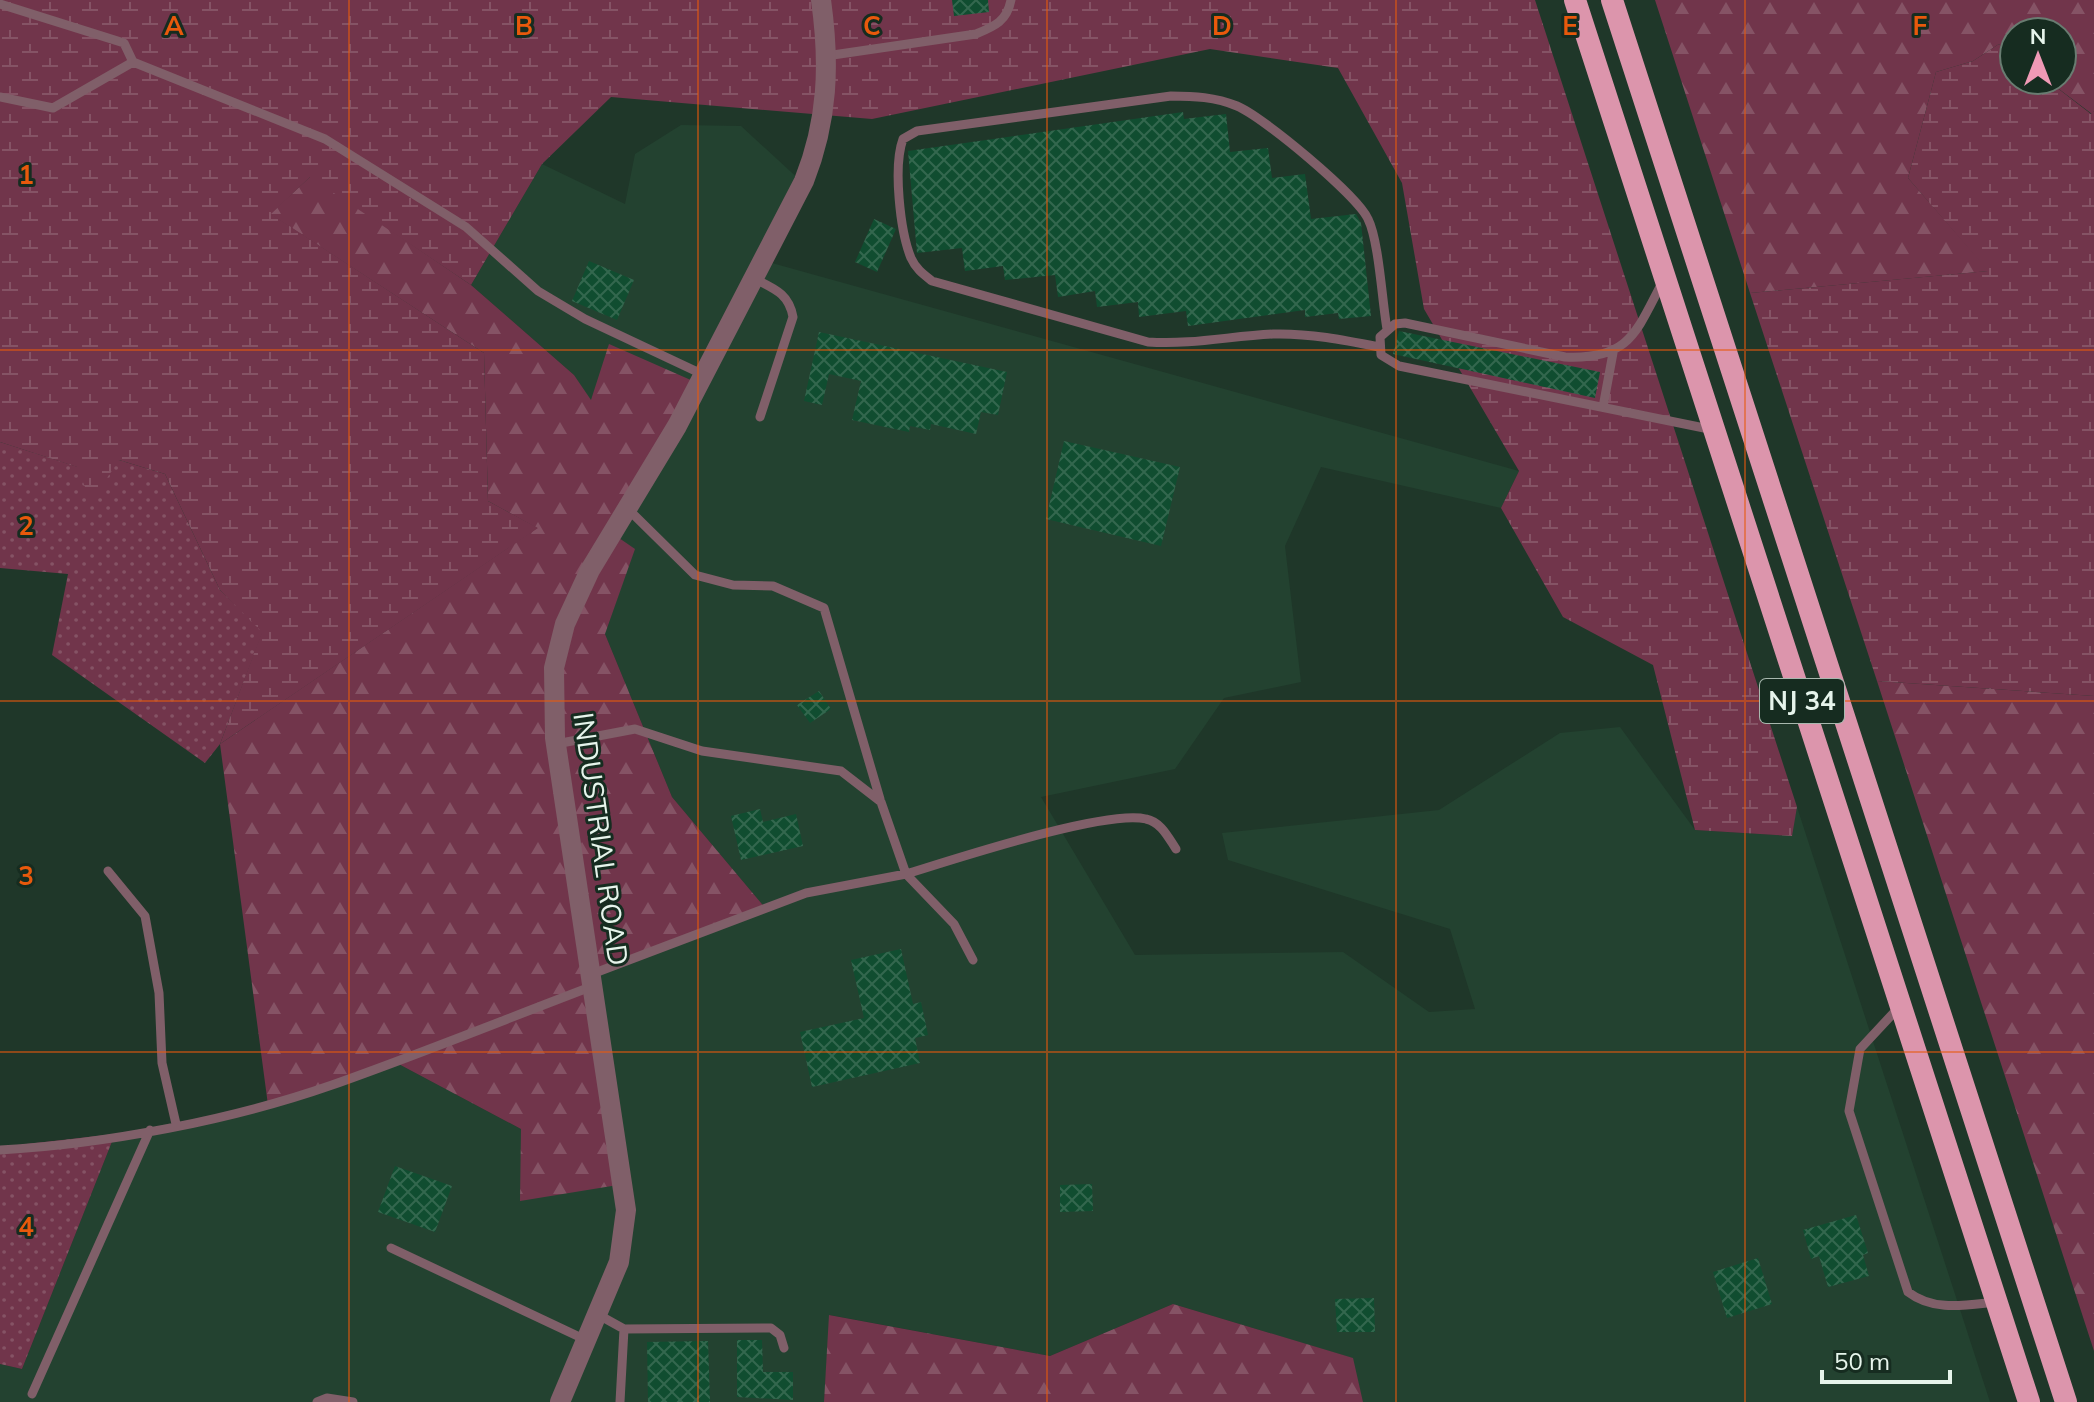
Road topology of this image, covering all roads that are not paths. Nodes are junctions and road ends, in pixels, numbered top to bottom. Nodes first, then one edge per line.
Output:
1 (821, 0) edge
2 (1011, 0) edge
3 (1575, 0) edge
4 (1612, 0) edge
5 (0, 4) edge
6 (826, 56) junction
7 (133, 62) junction
8 (0, 97) edge
9 (1665, 278) junction
10 (755, 279) junction
11 (1387, 329) junction
12 (1379, 347) junction
13 (1613, 353) junction
14 (704, 375) junction
15 (1603, 407) junction
16 (760, 417) dead end
17 (1714, 430) junction
18 (628, 509) junction
19 (556, 744) junction
20 (880, 801) junction
21 (1176, 849) dead end
22 (108, 871) dead end
23 (906, 874) junction
24 (973, 960) dead end
25 (592, 980) junction
26 (1900, 1006) junction
27 (176, 1124) junction
28 (150, 1130) junction
29 (0, 1150) edge
30 (391, 1248) dead end
31 (1996, 1302) junction
32 (597, 1314) junction
33 (624, 1329) junction
34 (586, 1340) junction
35 (784, 1348) dead end
36 (32, 1394) dead end
37 (317, 1402) edge
38 (353, 1402) edge
39 (560, 1402) edge
40 (620, 1402) edge
41 (2029, 1402) edge
42 (2066, 1402) edge

1 - 6 street, INDUSTRIAL ROAD
2 - 6 lane
3 - 9 highway, NJ 34
4 - 42 highway, NJ 34
5 - 7 lane
6 - 10 street, INDUSTRIAL ROAD
7 - 8 lane
7 - 14 lane
9 - 13 lane
9 - 17 highway, NJ 34
10 - 14 street, INDUSTRIAL ROAD
10 - 16 lane
11 - 12 lane
11 - 12 lane
11 - 13 lane
12 - 15 lane
13 - 15 lane
14 - 18 street, INDUSTRIAL ROAD
15 - 17 lane
17 - 26 highway, NJ 34
18 - 19 street, INDUSTRIAL ROAD
18 - 20 lane
19 - 20 lane
19 - 25 street, INDUSTRIAL ROAD
20 - 23 lane
21 - 23 lane
22 - 27 lane
23 - 24 lane
23 - 25 lane
25 - 27 lane
25 - 32 street, INDUSTRIAL ROAD
26 - 31 highway, NJ 34
26 - 31 lane
27 - 28 lane
28 - 29 lane
28 - 36 lane
30 - 34 lane
31 - 41 highway, NJ 34
32 - 33 lane
32 - 34 street, INDUSTRIAL ROAD
33 - 35 lane
33 - 40 lane
34 - 39 street, INDUSTRIAL ROAD
37 - 38 lane

